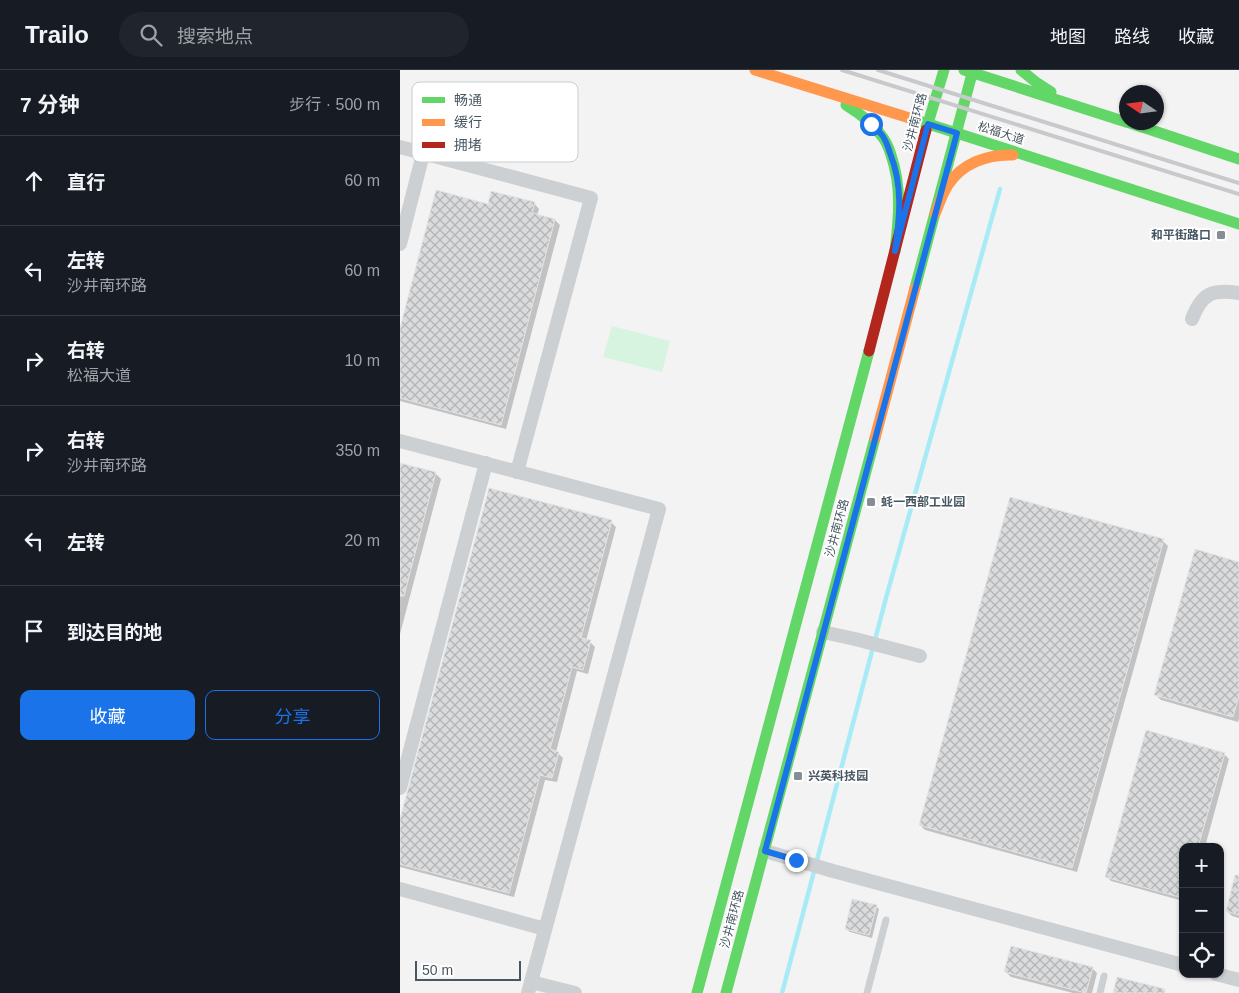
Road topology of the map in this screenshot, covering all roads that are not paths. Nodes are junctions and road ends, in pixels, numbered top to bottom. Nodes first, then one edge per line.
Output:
1 (755, 70) edge
2 (944, 70) edge
3 (1021, 70) edge
4 (970, 71) edge
5 (819, 90) junction
6 (1075, 106) junction
7 (1119, 120) edge
8 (928, 124) junction
9 (1152, 130) edge
10 (957, 133) junction
11 (400, 147) edge
12 (412, 151) edge
13 (1034, 158) junction
14 (1239, 158) edge
15 (421, 162) edge
16 (453, 162) edge
17 (935, 214) junction
18 (1239, 224) edge
19 (400, 244) edge
20 (895, 251) junction
21 (1239, 293) edge
22 (1192, 319) dead end
23 (400, 441) edge
24 (486, 464) junction
25 (517, 472) junction
26 (823, 632) junction
27 (920, 656) dead end
28 (400, 788) edge
29 (765, 851) junction
30 (400, 889) edge
31 (886, 920) dead end
32 (545, 929) junction
33 (1179, 964) edge
34 (1104, 976) dead end
35 (1224, 976) edge
36 (1239, 980) edge
37 (530, 987) edge
38 (575, 993) edge
39 (697, 993) edge
40 (726, 993) edge
41 (867, 993) edge
42 (1100, 993) edge

1 - 5 main road, 松福大道
2 - 8 main road, 沙井南环路
3 - 6 main road
4 - 6 main road
4 - 10 main road, 沙井南环路
5 - 8 main road, 松福大道
5 - 20 main road
6 - 7 main road
8 - 10 main road, 松福大道
8 - 20 main road, 沙井南环路
9 - 14 main road
10 - 13 main road, 松福大道
10 - 17 main road, 沙井南环路
11 - 12 street
13 - 17 main road
13 - 18 main road, 松福大道
15 - 19 street
16 - 25 street
17 - 26 main road, 沙井南环路
20 - 39 main road, 沙井南环路
21 - 22 street
23 - 24 street
24 - 25 street
24 - 28 street
25 - 32 street
26 - 27 street
26 - 29 main road, 沙井南环路
29 - 33 street
29 - 40 main road, 沙井南环路
30 - 32 street
31 - 41 lane
32 - 37 street
34 - 42 lane
35 - 36 street
37 - 38 street

